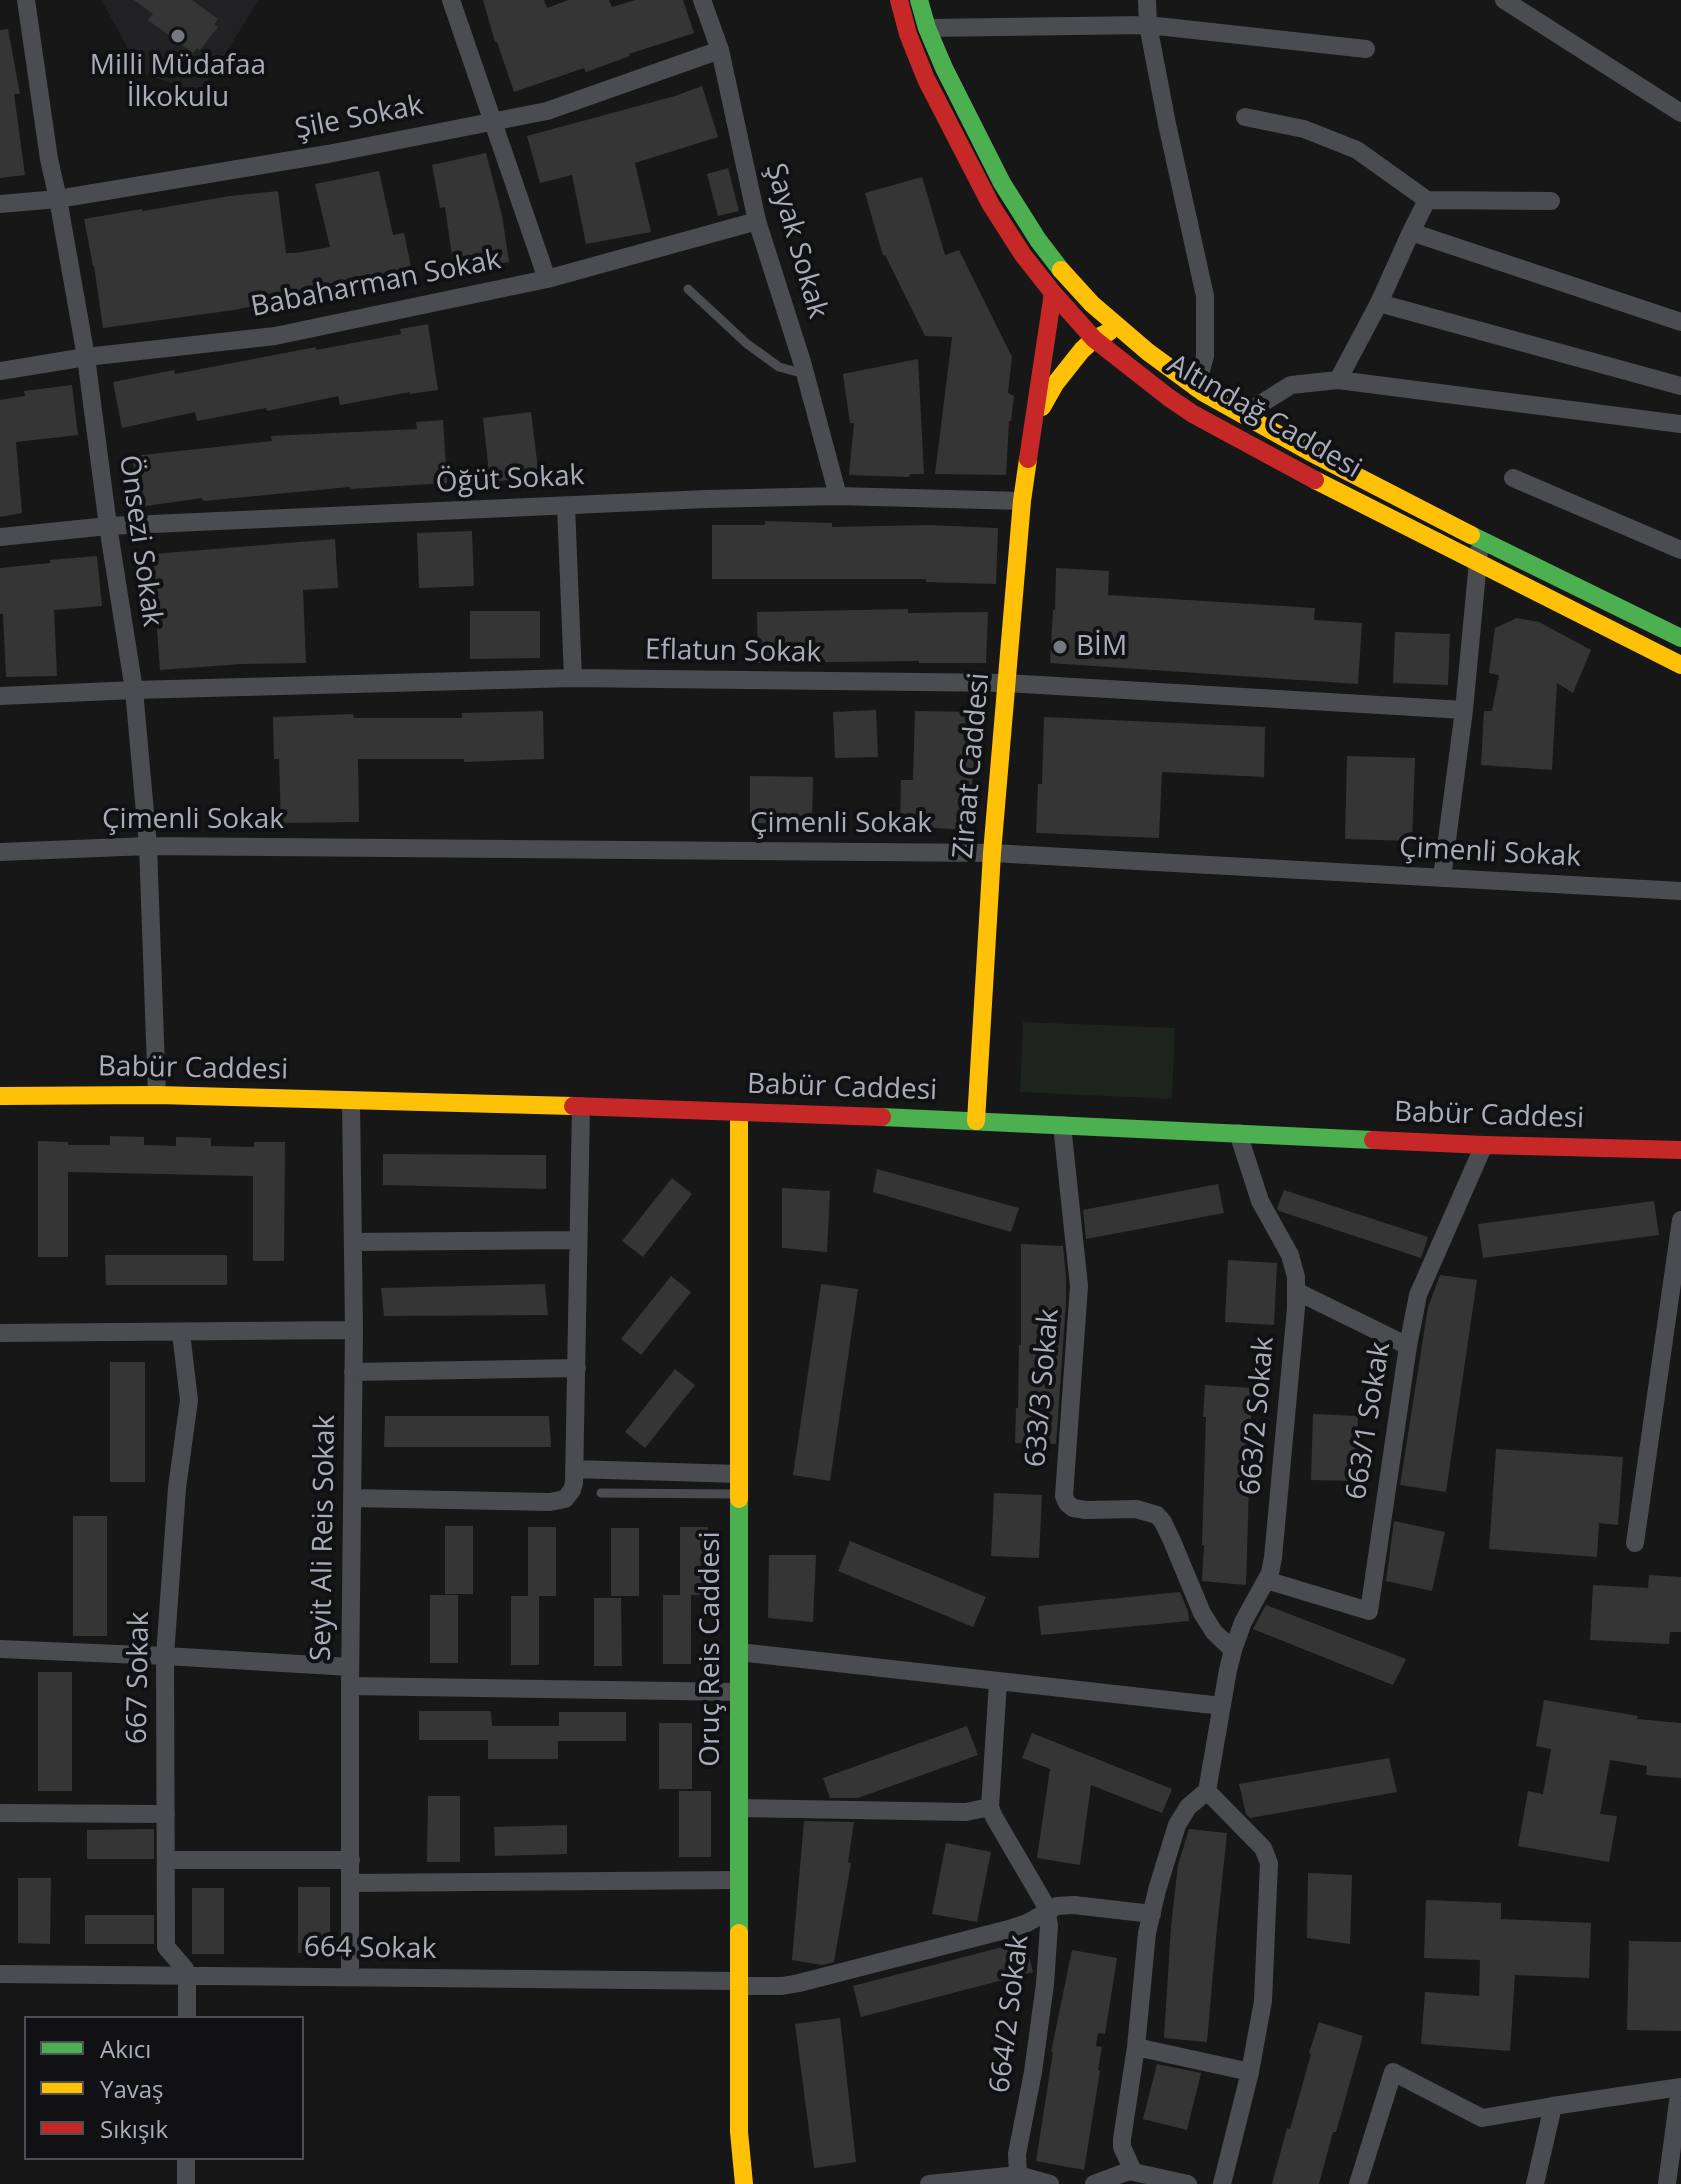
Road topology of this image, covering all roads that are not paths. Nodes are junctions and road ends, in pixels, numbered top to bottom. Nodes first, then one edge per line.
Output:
1 (26, 0) edge
2 (451, 0) edge
3 (702, 0) edge
4 (899, 0) edge
5 (919, 0) edge
6 (1147, 0) edge
7 (1504, 0) edge
8 (1148, 25) junction
9 (927, 28) junction
10 (1366, 49) dead end
11 (720, 50) junction
12 (1681, 113) edge
13 (1245, 117) dead end
14 (494, 121) junction
15 (58, 199) junction
16 (1427, 200) junction
17 (1551, 201) dead end
18 (0, 204) edge
19 (757, 221) junction
20 (1411, 232) junction
21 (547, 279) junction
22 (688, 289) dead end
23 (1053, 293) junction
24 (1379, 303) junction
25 (1681, 322) edge
26 (1118, 327) junction
27 (1094, 339) junction
28 (86, 357) junction
29 (0, 371) edge
30 (805, 374) junction
31 (1338, 380) junction
32 (1681, 386) edge
33 (1196, 388) junction
34 (1243, 415) junction
35 (1036, 416) junction
36 (1681, 424) edge
37 (1513, 478) dead end
38 (838, 496) junction
39 (1022, 501) junction
40 (566, 506) junction
41 (108, 526) junction
42 (0, 537) edge
43 (1481, 540) junction
44 (1681, 550) edge
45 (1478, 564) junction
46 (1681, 638) edge
47 (1681, 665) edge
48 (573, 678) junction
49 (1006, 683) junction
50 (134, 690) junction
51 (0, 696) edge
52 (1464, 710) junction
53 (148, 846) junction
54 (0, 852) edge
55 (992, 853) junction
56 (1442, 878) junction
57 (1681, 891) edge
58 (157, 1095) junction
59 (0, 1096) edge
60 (351, 1100) junction
61 (581, 1106) junction
62 (739, 1113) junction
63 (976, 1121) junction
64 (1062, 1125) junction
65 (1238, 1133) junction
66 (1484, 1145) junction
67 (1681, 1150) edge
68 (1681, 1220) edge
69 (577, 1240) junction
70 (353, 1242) junction
71 (1296, 1291) junction
72 (354, 1330) junction
73 (0, 1333) edge
74 (181, 1333) junction
75 (1408, 1346) junction
76 (577, 1368) junction
77 (353, 1372) junction
78 (574, 1469) junction
79 (739, 1474) junction
80 (601, 1493) dead end
81 (739, 1494) junction
82 (352, 1498) junction
83 (1635, 1543) dead end
84 (1266, 1580) junction
85 (0, 1649) edge
86 (1233, 1650) junction
87 (739, 1652) junction
88 (165, 1656) junction
89 (350, 1676) junction
90 (998, 1682) junction
91 (739, 1692) junction
92 (1222, 1706) junction
93 (1207, 1791) junction
94 (990, 1807) junction
95 (739, 1808) junction
96 (0, 1813) edge
97 (166, 1814) junction
98 (167, 1860) junction
99 (351, 1860) junction
100 (739, 1880) junction
101 (350, 1883) junction
102 (1047, 1911) junction
103 (1152, 1914) junction
104 (0, 1974) edge
105 (187, 1976) junction
106 (350, 1977) junction
107 (739, 1984) junction
108 (187, 2016) edge
109 (1136, 2047) junction
110 (1250, 2072) junction
111 (1681, 2087) edge
112 (1553, 2106) junction
113 (186, 2160) edge
114 (1133, 2171) junction
115 (1018, 2175) junction
116 (186, 2184) edge
117 (744, 2184) edge
118 (929, 2184) edge
119 (1050, 2184) edge
120 (1094, 2184) edge
121 (1188, 2184) edge
122 (1222, 2184) edge
123 (1358, 2184) edge
124 (1535, 2184) edge
125 (1667, 2184) edge

1 - 15 street, Önsezi Sokak
2 - 14 street
3 - 11 street, Şayak Sokak
4 - 23 main road, Altındağ Caddesi
5 - 9 main road, Altındağ Caddesi
6 - 8 street
7 - 12 street
8 - 9 street
8 - 10 street
8 - 33 street
9 - 26 main road, Altındağ Caddesi
11 - 14 street, Şile Sokak
11 - 19 street, Şayak Sokak
13 - 16 street
14 - 15 street, Şile Sokak
14 - 21 street
15 - 18 street, Şile Sokak
15 - 28 street, Önsezi Sokak
16 - 17 street
16 - 20 street
19 - 21 street, Babaharman Sokak
19 - 30 street, Şayak Sokak
20 - 24 street
20 - 25 street
21 - 28 street, Babaharman Sokak
22 - 30 lane
23 - 27 main road, Altındağ Caddesi
23 - 35 main road, Ziraat Caddesi
24 - 31 street
24 - 32 street
26 - 27 main road
26 - 33 main road, Altındağ Caddesi
27 - 35 main road, Ziraat Caddesi
27 - 45 main road, Altındağ Caddesi
28 - 29 street, Babaharman Sokak
28 - 41 street, Önsezi Sokak
30 - 38 street, Şayak Sokak
31 - 34 street
31 - 36 street
33 - 34 main road, Altındağ Caddesi
34 - 43 main road, Altındağ Caddesi
35 - 39 main road, Ziraat Caddesi
37 - 44 street
38 - 39 street, Öğüt Sokak
38 - 40 street, Öğüt Sokak
39 - 49 main road, Ziraat Caddesi
40 - 41 street, Öğüt Sokak
40 - 48 street
41 - 42 street, Öğüt Sokak
41 - 50 street, Önsezi Sokak
43 - 45 street
43 - 46 main road, Altındağ Caddesi
45 - 47 main road, Altındağ Caddesi
45 - 52 street
48 - 49 street, Eflatun Sokak
48 - 50 street, Eflatun Sokak
49 - 52 street, Eflatun Sokak
49 - 55 main road, Ziraat Caddesi
50 - 51 street, Eflatun Sokak
50 - 53 street, Önsezi Sokak
52 - 56 street
53 - 54 street, Çimenli Sokak
53 - 55 street, Çimenli Sokak
53 - 58 street, Önsezi Sokak
55 - 56 street, Çimenli Sokak
55 - 63 main road, Ziraat Caddesi
56 - 57 street, Çimenli Sokak
58 - 59 main road, Babür Caddesi
58 - 60 main road, Babür Caddesi
60 - 61 main road, Babür Caddesi
60 - 70 street, Seyit Ali Reis Sokak
61 - 62 main road, Babür Caddesi
61 - 69 street
62 - 63 main road, Babür Caddesi
62 - 79 main road, Oruç Reis Caddesi
63 - 64 main road, Babür Caddesi
64 - 65 main road, Babür Caddesi
64 - 86 street, 633/3 Sokak
65 - 66 main road, Babür Caddesi
65 - 71 street, 663/2 Sokak
66 - 67 main road, Babür Caddesi
66 - 75 street, 663/1 Sokak
68 - 83 street
69 - 70 street
69 - 76 street
70 - 72 street, Seyit Ali Reis Sokak
71 - 75 street
71 - 84 street, 663/2 Sokak
72 - 74 street
72 - 77 street, Seyit Ali Reis Sokak
73 - 74 street
74 - 88 street, 667 Sokak
75 - 84 street, 663/1 Sokak
76 - 77 street
76 - 78 street
77 - 82 street, Seyit Ali Reis Sokak
78 - 79 street
78 - 82 street
79 - 81 main road, Oruç Reis Caddesi
80 - 81 lane
81 - 87 main road, Oruç Reis Caddesi
82 - 89 street, Seyit Ali Reis Sokak
84 - 86 street, 663/2 Sokak
85 - 88 street
86 - 92 street, 663/2 Sokak
87 - 90 street
87 - 91 main road, Oruç Reis Caddesi
88 - 89 street
88 - 97 street, 667 Sokak
89 - 91 street
89 - 99 street, Seyit Ali Reis Sokak
90 - 92 street
90 - 94 street
91 - 95 main road, Oruç Reis Caddesi
92 - 93 street, 663/2 Sokak
93 - 103 street
93 - 110 street
94 - 95 street
94 - 102 street, 664/2 Sokak
95 - 100 main road, Oruç Reis Caddesi
96 - 97 street
97 - 98 street, 667 Sokak
98 - 99 street
98 - 105 street, 667 Sokak
99 - 101 street, Seyit Ali Reis Sokak
100 - 101 street
100 - 107 main road, Oruç Reis Caddesi
101 - 106 street, Seyit Ali Reis Sokak
102 - 103 street, 664 Sokak
102 - 107 street, 664 Sokak
102 - 115 street, 664/2 Sokak
103 - 109 street
104 - 105 street, 664 Sokak
105 - 106 street, 664 Sokak
105 - 108 street
106 - 107 street, 664 Sokak
107 - 117 main road, Oruç Reis Caddesi
109 - 110 street
109 - 114 street
110 - 122 street
111 - 112 street
111 - 125 street
112 - 123 street
112 - 124 street
113 - 116 street
114 - 120 street
114 - 121 street
115 - 118 street
115 - 119 street

